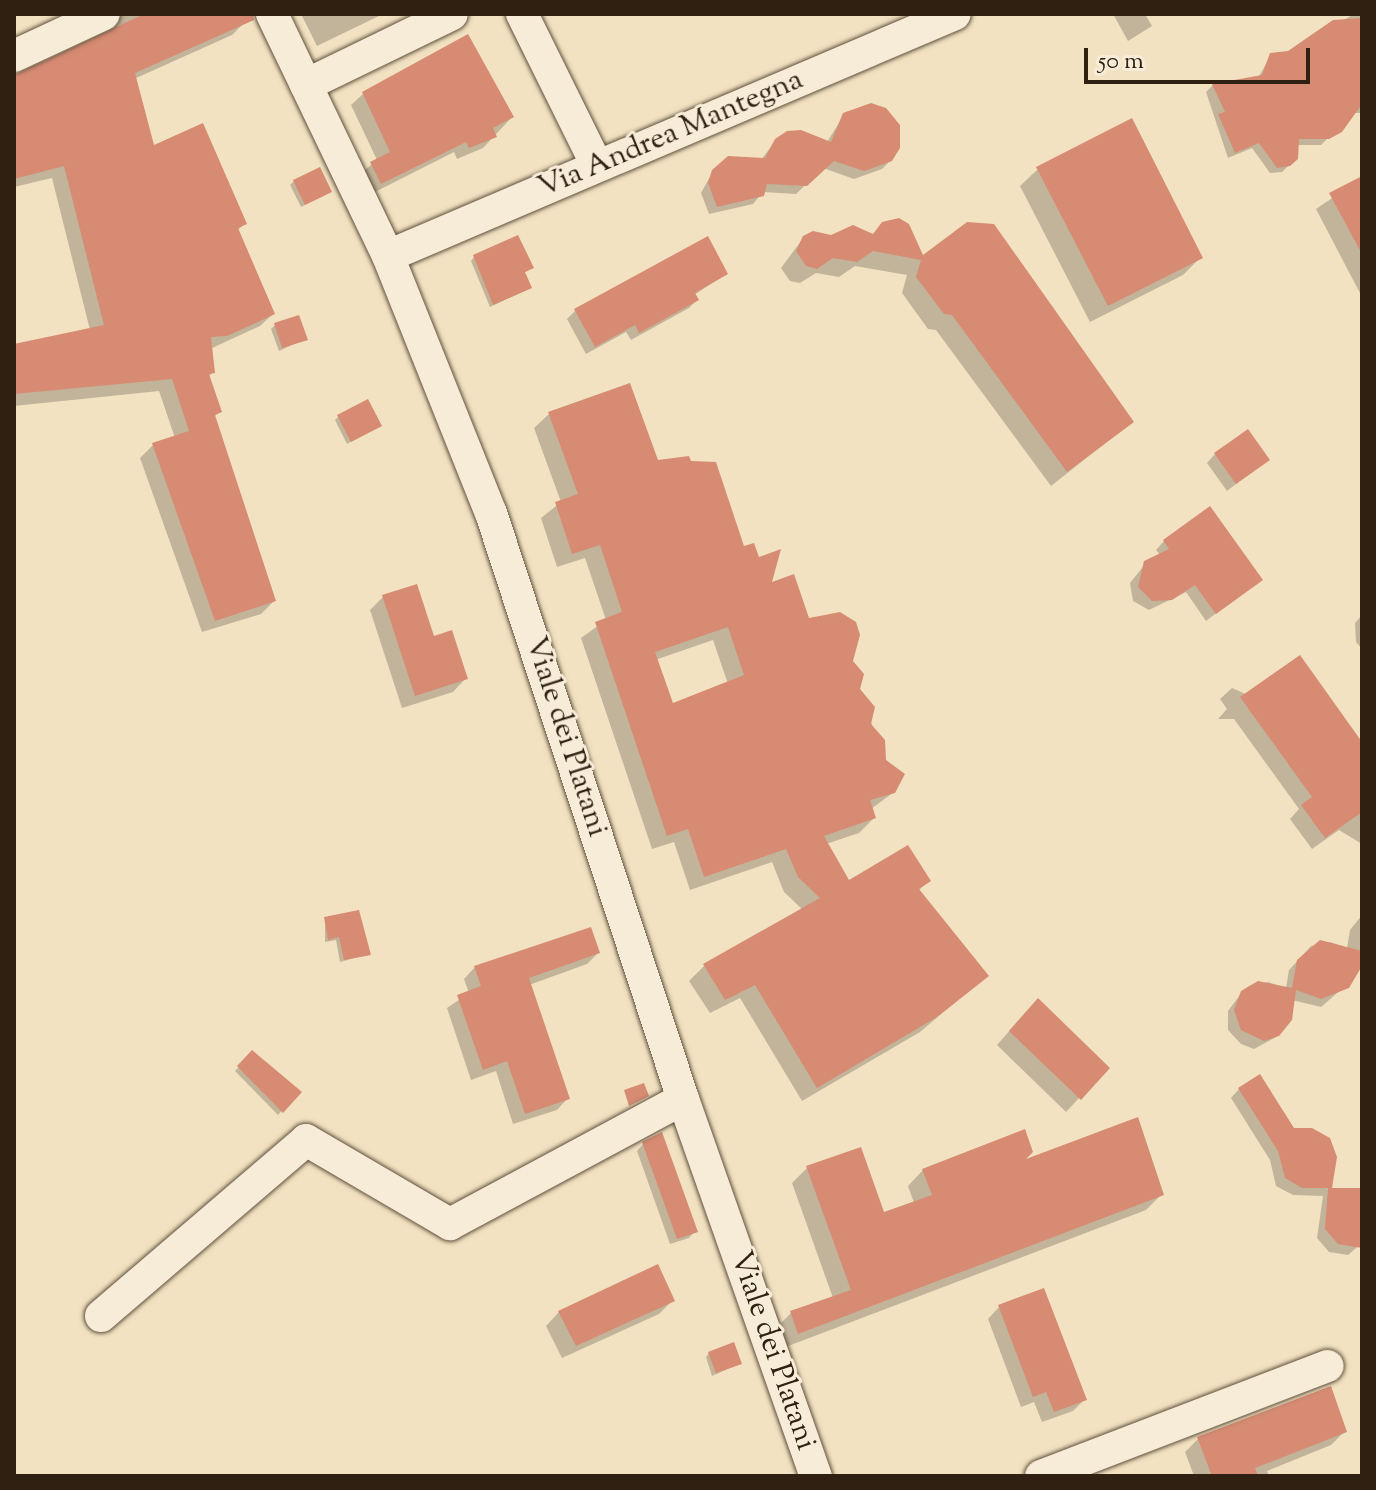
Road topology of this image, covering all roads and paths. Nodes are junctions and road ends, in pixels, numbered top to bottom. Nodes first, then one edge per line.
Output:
1 (104, 14) edge
2 (272, 14) edge
3 (452, 14) edge
4 (522, 14) edge
5 (955, 14) edge
6 (46, 26) edge
7 (14, 56) edge
8 (306, 85) junction
9 (597, 166) junction
10 (388, 256) junction
11 (683, 1099) junction
12 (101, 1316) dead end
13 (1328, 1366) dead end
14 (816, 1476) edge
15 (1041, 1476) edge

1 - 6 street
2 - 8 street, Viale dei Platani
3 - 8 street
4 - 9 street
5 - 9 street, Via Andrea Mantegna
6 - 7 street
8 - 10 street, Viale dei Platani
9 - 10 street, Via Andrea Mantegna
10 - 11 street, Viale dei Platani
11 - 12 street
11 - 14 street, Viale dei Platani
13 - 15 street

